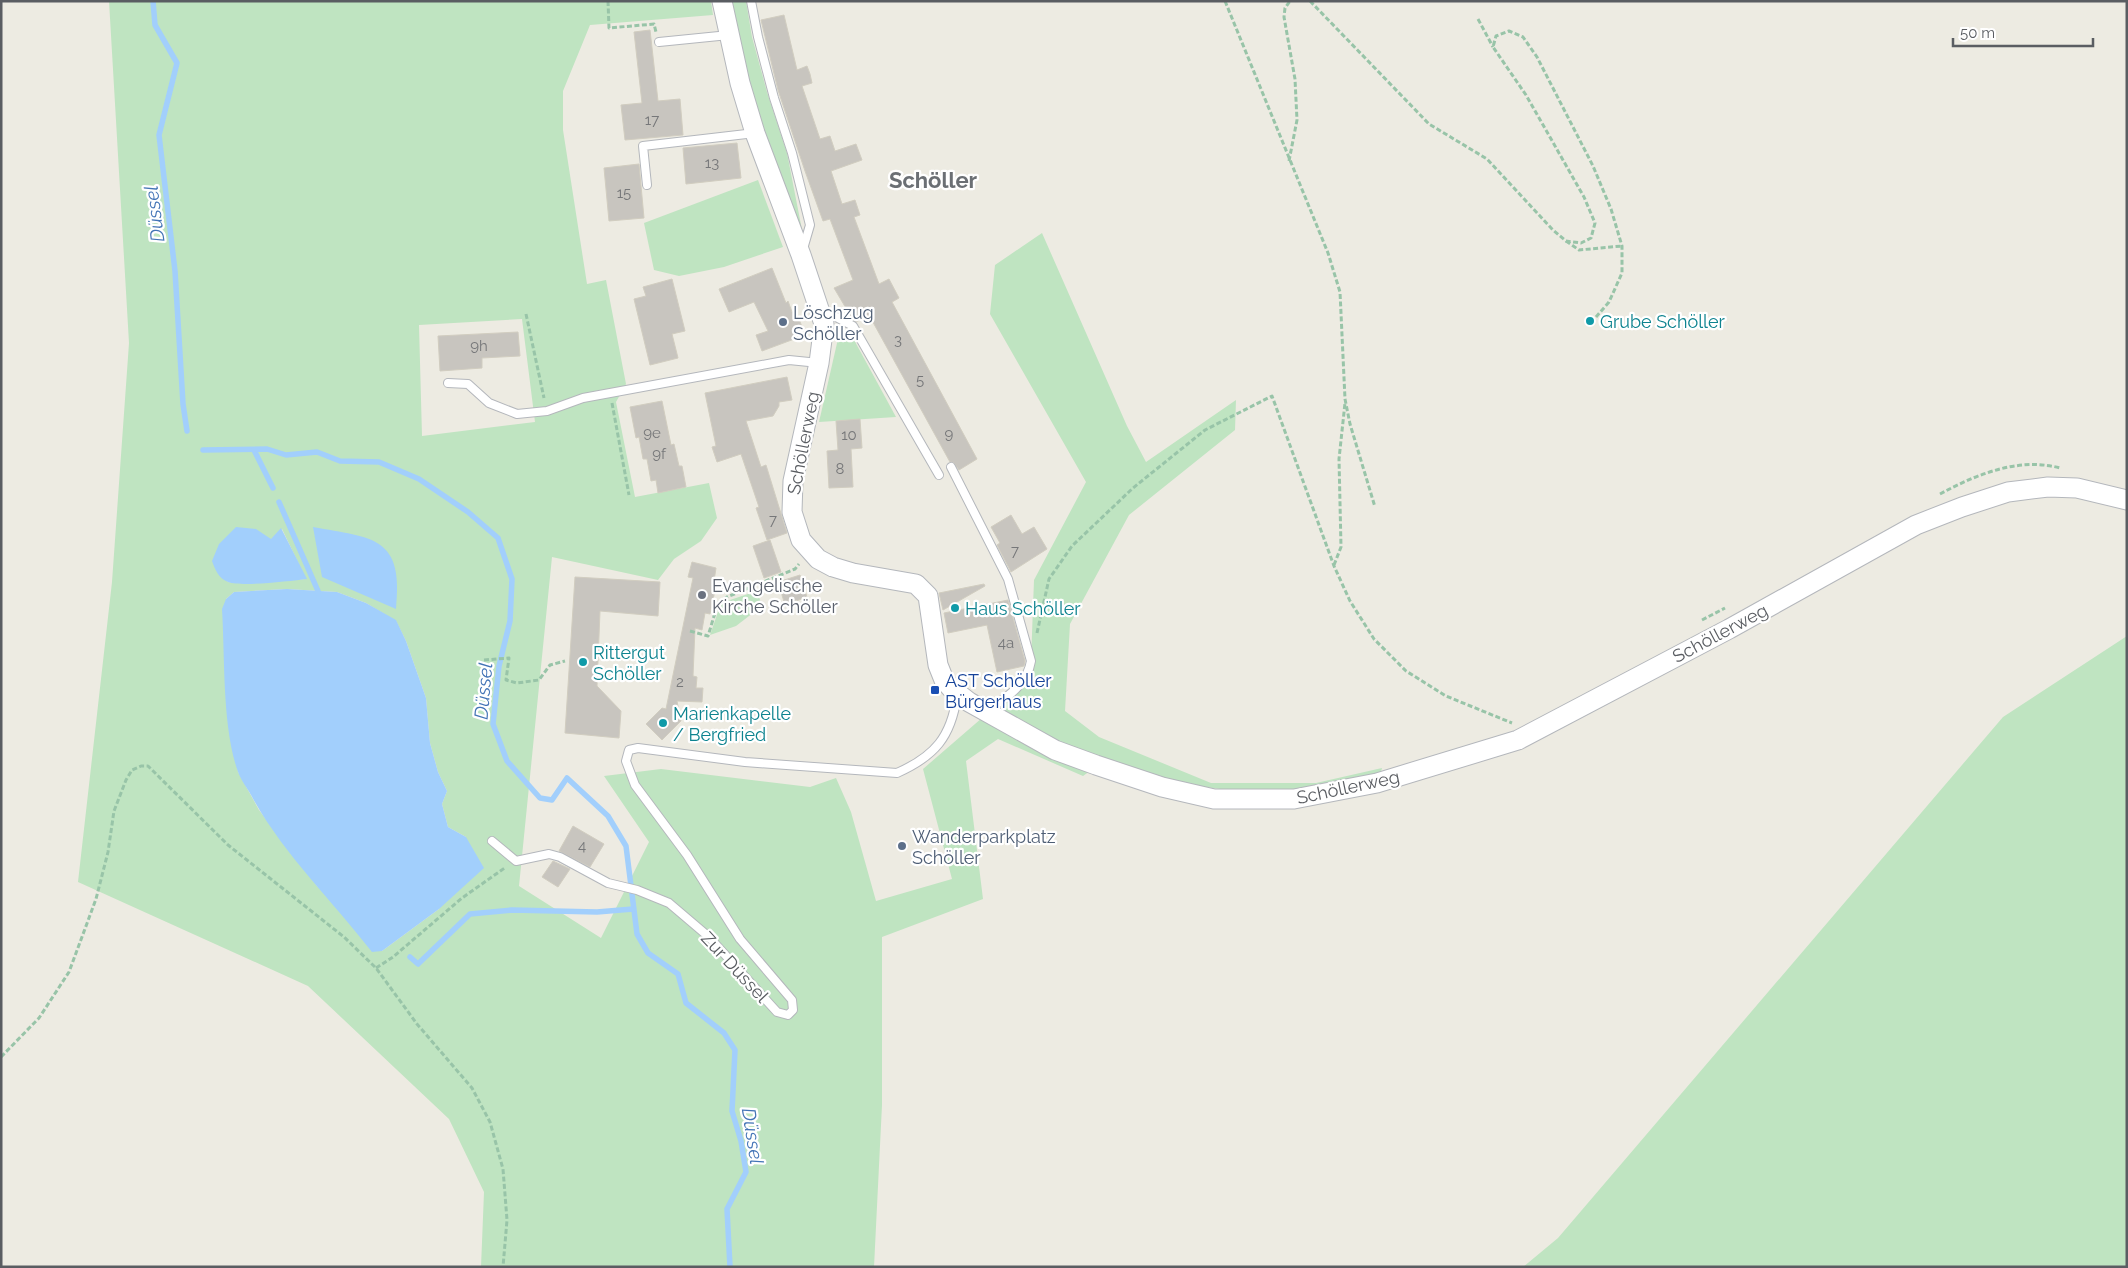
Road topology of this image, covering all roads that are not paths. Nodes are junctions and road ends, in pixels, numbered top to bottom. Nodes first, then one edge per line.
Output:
1 (722, 1) edge
2 (751, 1) edge
3 (728, 34) junction
4 (659, 42) road end
5 (755, 133) junction
6 (646, 185) dead end
7 (801, 255) junction
8 (820, 308) junction
9 (819, 362) junction
10 (448, 383) dead end
11 (951, 467) dead end
12 (939, 475) dead end
13 (2127, 500) edge
14 (958, 694) junction
15 (986, 712) junction
16 (492, 841) dead end

1 - 3 street, Schöllerweg
2 - 7 lane
3 - 4 lane
3 - 5 street, Schöllerweg
5 - 6 lane
5 - 7 street, Schöllerweg
7 - 8 street, Schöllerweg
8 - 9 street, Schöllerweg
8 - 12 lane
9 - 10 lane
9 - 14 street, Schöllerweg
11 - 15 lane
13 - 15 street, Schöllerweg
14 - 15 street, Schöllerweg
14 - 16 lane, Zur Düssel

